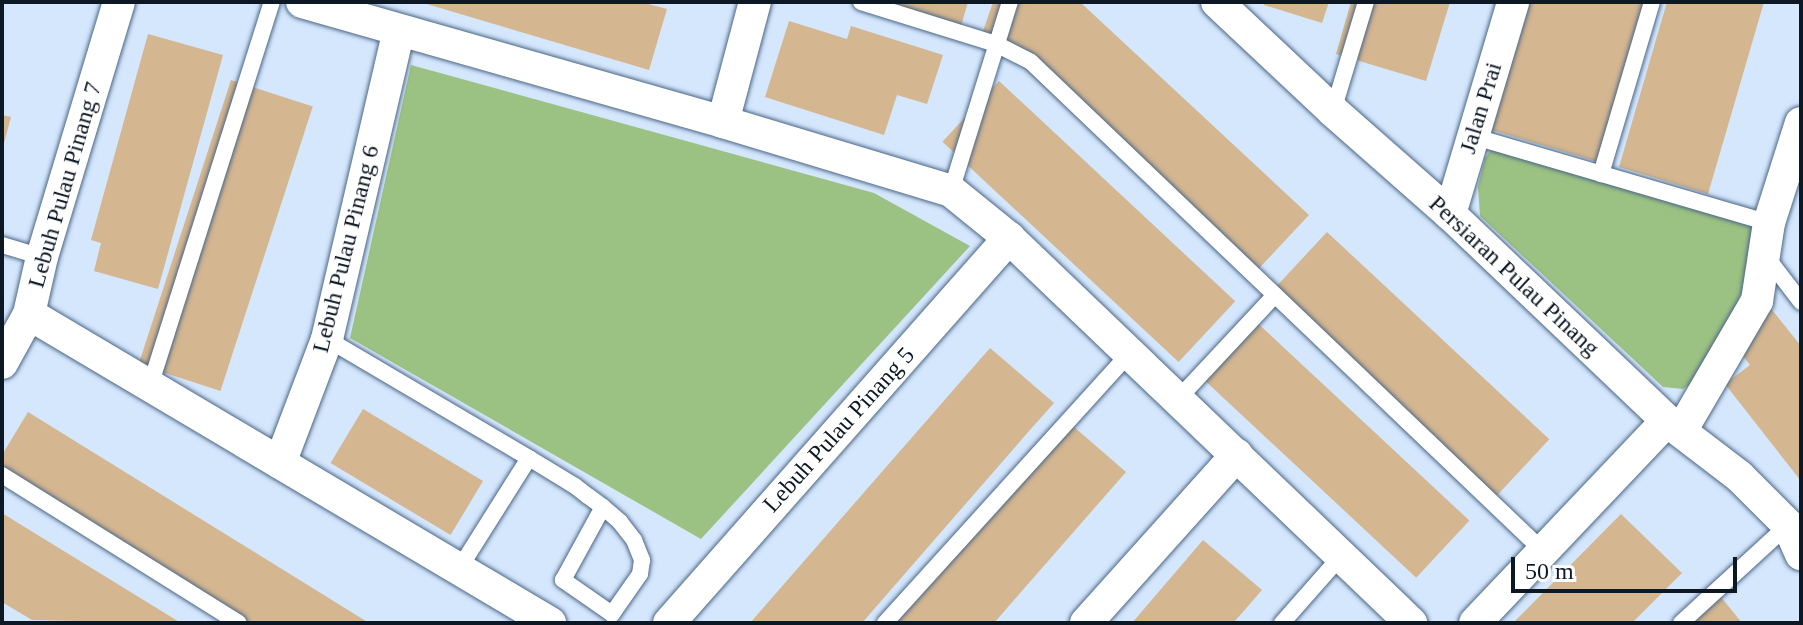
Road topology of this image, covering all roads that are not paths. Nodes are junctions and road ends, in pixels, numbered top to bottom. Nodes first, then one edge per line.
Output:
1 (119, 2) edge
2 (272, 2) edge
3 (302, 2) edge
4 (755, 2) edge
5 (861, 2) edge
6 (1010, 2) edge
7 (1217, 2) edge
8 (1366, 2) edge
9 (1513, 2) edge
10 (1652, 2) edge
11 (399, 30) junction
12 (996, 44) junction
13 (1333, 111) junction
14 (723, 122) junction
15 (1801, 123) edge
16 (1472, 136) junction
17 (1601, 174) junction
18 (951, 191) junction
19 (1450, 214) junction
20 (1009, 238) junction
21 (1766, 238) junction
22 (2, 245) edge
23 (42, 257) junction
24 (1275, 295) junction
25 (1801, 302) edge
26 (29, 314) junction
27 (327, 339) junction
28 (1130, 353) junction
29 (2, 363) edge
30 (150, 386) junction
31 (1178, 399) junction
32 (1674, 426) junction
33 (1237, 455) junction
34 (529, 458) junction
35 (280, 463) junction
36 (2, 475) edge
37 (603, 507) junction
38 (1788, 525) junction
39 (1543, 551) junction
40 (1801, 554) edge
41 (1341, 556) junction
42 (459, 569) junction
43 (684, 618) edge
44 (239, 623) edge
45 (550, 623) edge
46 (885, 623) edge
47 (1086, 623) edge
48 (1282, 623) edge
49 (1411, 623) edge
50 (1475, 623) edge
51 (1681, 623) edge

1 - 23 street, Lebuh Pulau Pinang 7
2 - 30 lane
3 - 11 street
4 - 14 street
5 - 12 lane
6 - 12 lane
7 - 13 street, Persiaran Pulau Pinang
8 - 13 lane
9 - 16 street, Jalan Prai
10 - 17 lane
11 - 14 street
11 - 27 street, Lebuh Pulau Pinang 6
12 - 18 lane
12 - 24 lane
13 - 19 street, Persiaran Pulau Pinang
14 - 18 street
15 - 21 street
16 - 17 lane
16 - 19 street, Jalan Prai
17 - 21 lane
18 - 20 street
19 - 32 street, Persiaran Pulau Pinang
20 - 28 street
20 - 43 street, Lebuh Pulau Pinang 5
21 - 25 lane
21 - 32 street
22 - 23 lane
23 - 26 street, Lebuh Pulau Pinang 7
24 - 31 lane
24 - 39 lane
26 - 29 street, Lebuh Pulau Pinang 7
26 - 30 street
27 - 34 lane
27 - 35 street, Lebuh Pulau Pinang 6
28 - 31 street
28 - 46 lane
30 - 35 street
31 - 33 street
32 - 38 street, Persiaran Pulau Pinang
32 - 39 street
33 - 41 street
33 - 47 street
34 - 37 lane
34 - 42 lane
35 - 42 street
36 - 44 lane
37 - 37 lane
38 - 40 street, Persiaran Pulau Pinang
38 - 51 lane
39 - 50 street
41 - 48 lane
41 - 49 street
42 - 45 street

